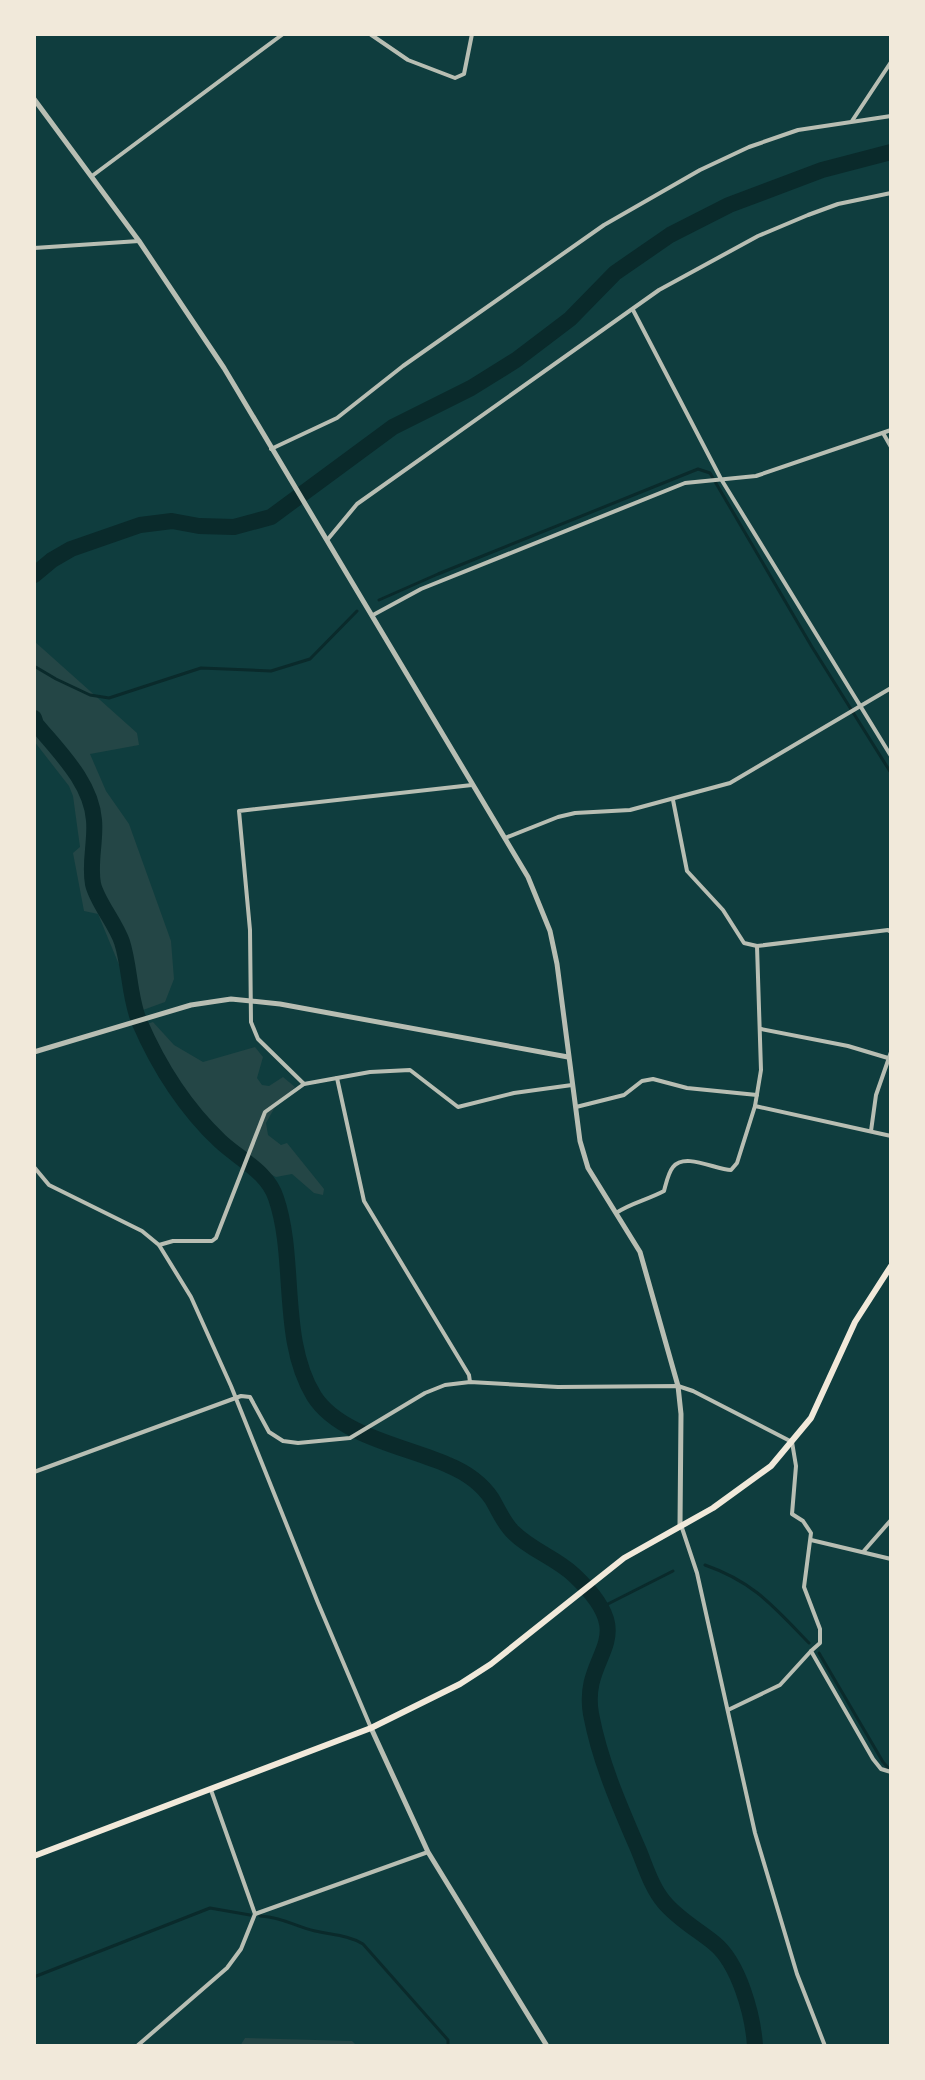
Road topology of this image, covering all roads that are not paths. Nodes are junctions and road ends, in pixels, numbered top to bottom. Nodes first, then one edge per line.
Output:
1 (283, 34) edge
2 (370, 34) edge
3 (472, 34) edge
4 (891, 62) edge
5 (34, 99) edge
6 (891, 116) edge
7 (852, 121) junction
8 (92, 176) junction
9 (891, 193) edge
10 (139, 241) junction
11 (34, 248) edge
12 (633, 310) junction
13 (891, 430) edge
14 (883, 433) junction
15 (891, 447) edge
16 (271, 449) junction
17 (721, 479) junction
18 (328, 539) junction
19 (373, 615) junction
20 (891, 688) edge
21 (861, 706) junction
22 (891, 756) edge
23 (475, 785) junction
24 (673, 799) junction
25 (505, 838) junction
26 (891, 932) edge
27 (757, 946) junction
28 (250, 999) junction
29 (761, 1029) junction
30 (34, 1052) edge
31 (890, 1055) edge
32 (568, 1057) junction
33 (337, 1078) junction
34 (304, 1084) junction
35 (572, 1085) junction
36 (757, 1095) junction
37 (755, 1106) junction
38 (575, 1107) junction
39 (871, 1131) junction
40 (891, 1136) edge
41 (34, 1167) edge
42 (616, 1213) junction
43 (159, 1245) junction
44 (891, 1266) edge
45 (883, 1276) junction
46 (891, 1282) edge
47 (470, 1382) junction
48 (678, 1386) junction
49 (235, 1399) junction
50 (792, 1442) junction
51 (34, 1472) edge
52 (891, 1520) edge
53 (680, 1525) junction
54 (811, 1540) junction
55 (863, 1552) junction
56 (891, 1559) edge
57 (811, 1651) junction
58 (728, 1710) junction
59 (371, 1728) junction
60 (891, 1772) edge
61 (211, 1790) junction
62 (428, 1852) junction
63 (34, 1856) edge
64 (255, 1914) junction
65 (137, 2046) edge
66 (547, 2046) edge
67 (825, 2046) edge

1 - 8 street
2 - 3 street
4 - 7 street
5 - 8 street
6 - 7 street
7 - 16 street
8 - 10 street
9 - 12 street
10 - 11 street
10 - 16 street
12 - 17 street
12 - 18 street
13 - 14 street
14 - 15 street
14 - 17 street
16 - 18 street
17 - 19 street
17 - 21 street
18 - 19 street
19 - 23 street
20 - 21 street
21 - 22 street
21 - 24 street
23 - 25 street
23 - 28 street
24 - 25 street
24 - 27 street
25 - 32 street
26 - 27 street
27 - 29 street
28 - 30 street
28 - 32 street
28 - 34 street
29 - 31 street
29 - 36 street
31 - 39 street
32 - 35 street
33 - 34 street
33 - 35 street
33 - 47 street
34 - 43 street
35 - 38 street
36 - 37 street
36 - 38 street
37 - 39 street
37 - 42 street
38 - 42 street
39 - 40 street
41 - 43 street
42 - 48 street
43 - 49 street
44 - 45 main road
45 - 46 street
45 - 50 main road
47 - 48 street
47 - 49 street
48 - 50 street
48 - 53 street
49 - 51 street
49 - 59 street
50 - 53 main road
50 - 54 street
52 - 55 street
53 - 58 street
53 - 59 main road
54 - 55 street
54 - 57 street
55 - 56 street
57 - 58 street
57 - 60 street
58 - 67 street
59 - 61 main road
59 - 62 street
61 - 63 main road
61 - 64 street
62 - 64 street
62 - 66 street
64 - 65 street

